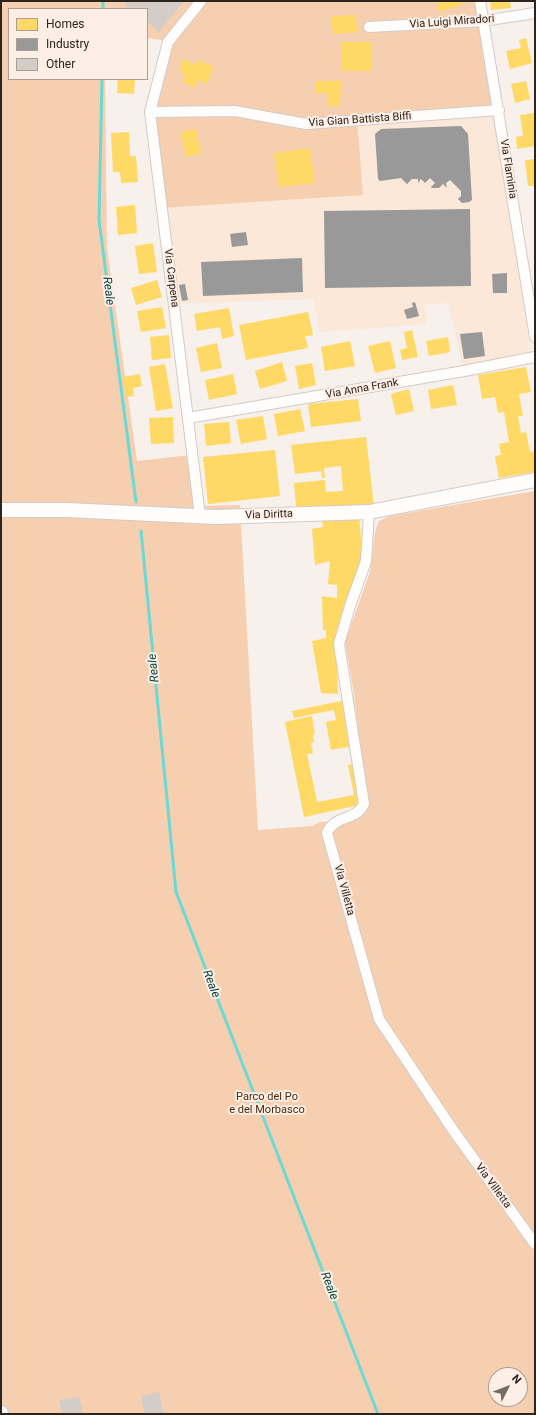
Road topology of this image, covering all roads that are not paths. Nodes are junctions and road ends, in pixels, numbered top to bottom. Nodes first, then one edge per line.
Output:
1 (201, 1) edge
2 (480, 1) edge
3 (535, 13) edge
4 (483, 21) junction
5 (369, 27) dead end
6 (499, 110) junction
7 (150, 112) junction
8 (535, 337) edge
9 (535, 357) edge
10 (188, 418) junction
11 (535, 480) edge
12 (1, 510) edge
13 (369, 512) junction
14 (200, 516) junction
15 (535, 1244) edge

1 - 7 street, Via Carpena
2 - 4 street, Via Flaminia
3 - 4 street, Via Luigi Miradori
4 - 5 street, Via Luigi Miradori
4 - 6 street, Via Flaminia
6 - 7 street, Via Gian Battista Biffi
6 - 8 street, Via Flaminia
7 - 10 street, Via Carpena
9 - 10 street, Via Anna Frank
10 - 14 street, Via Carpena
11 - 13 street, Via Diritta
12 - 14 street, Via Diritta
13 - 14 street, Via Diritta
13 - 15 street, Via Villetta

